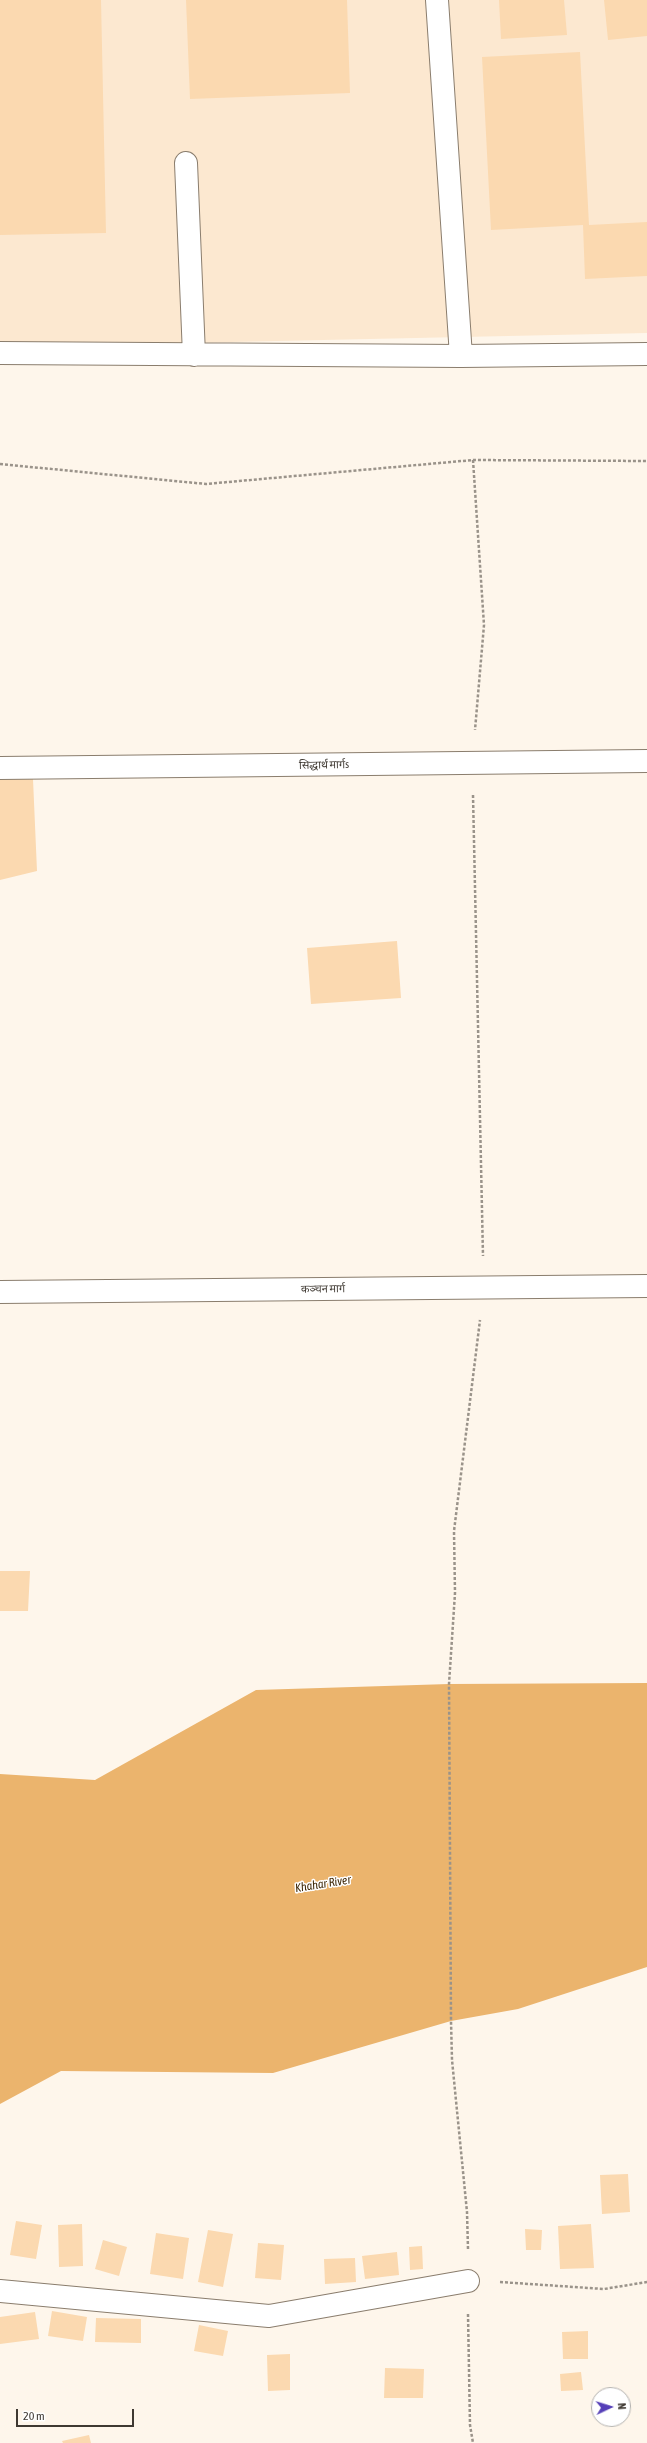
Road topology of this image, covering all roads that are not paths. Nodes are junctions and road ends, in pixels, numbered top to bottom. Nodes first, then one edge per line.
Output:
1 (437, 0) edge
2 (186, 163) dead end
3 (0, 353) edge
4 (647, 354) edge
5 (194, 355) junction
6 (461, 356) junction
7 (647, 761) edge
8 (0, 768) edge
9 (647, 1286) edge
10 (0, 1292) edge
11 (468, 2280) road end
12 (0, 2290) edge

1 - 6 street
2 - 5 street
3 - 5 street
4 - 6 street
5 - 6 street
7 - 8 street, सिद्धार्थ मार्गs
9 - 10 street, कञ्चन मार्ग
11 - 12 street

